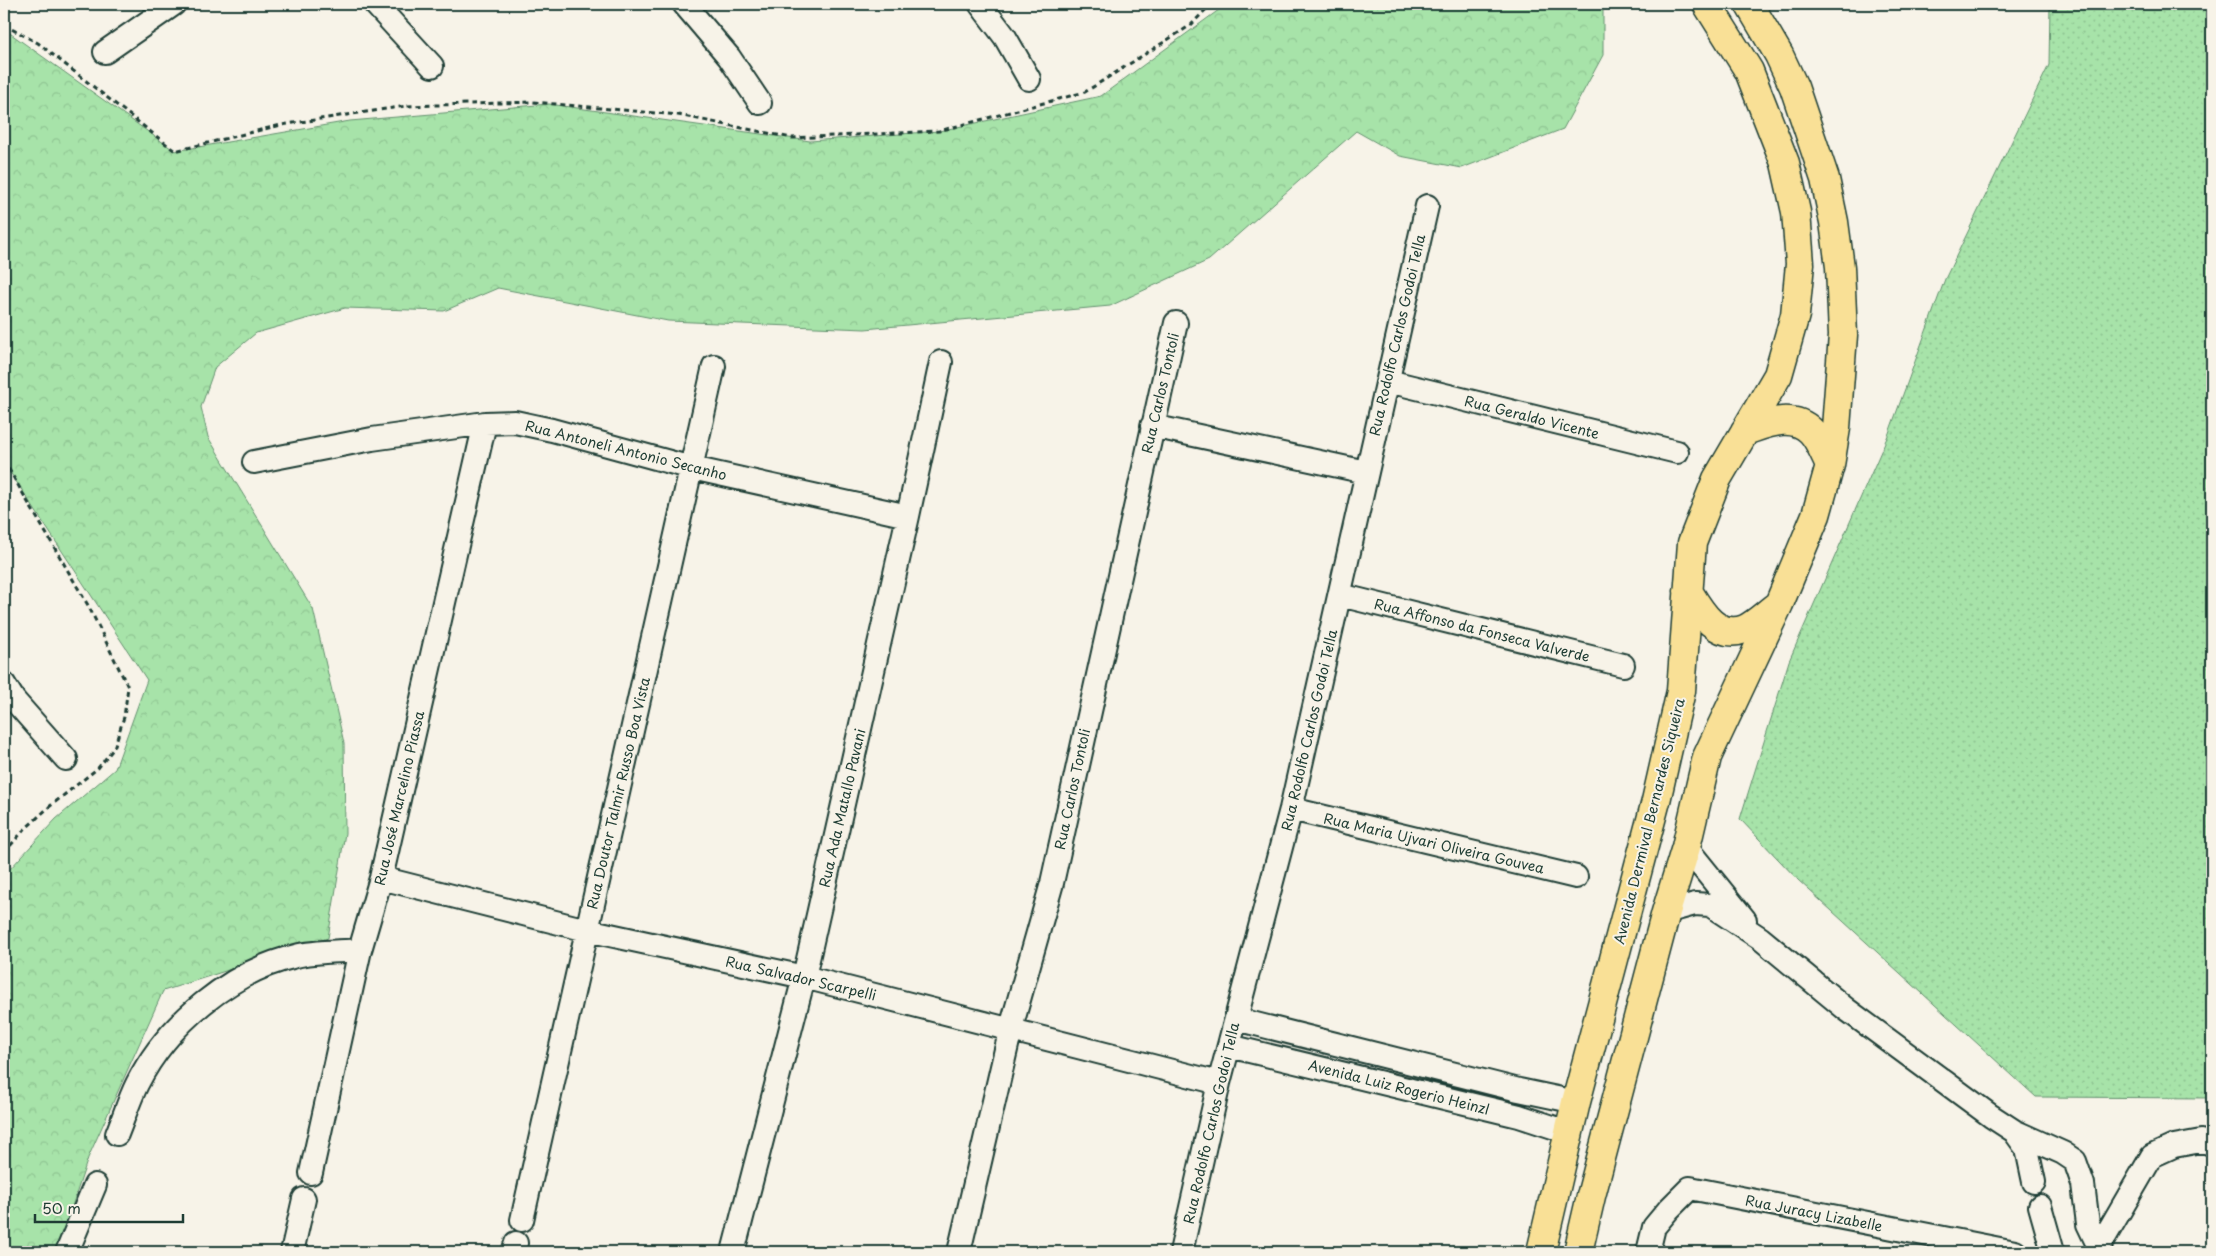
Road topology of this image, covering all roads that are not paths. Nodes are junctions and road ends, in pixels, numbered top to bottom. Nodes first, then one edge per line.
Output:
1 (174, 4) edge
2 (375, 4) edge
3 (980, 4) edge
4 (1707, 4) edge
5 (1749, 4) edge
6 (692, 7) edge
7 (105, 52) dead end
8 (432, 66) dead end
9 (1029, 79) dead end
10 (760, 103) dead end
11 (1427, 206) dead end
12 (1176, 323) dead end
13 (941, 362) dead end
14 (714, 366) dead end
15 (1388, 381) junction
16 (485, 423) junction
17 (1152, 426) junction
18 (1745, 430) junction
19 (1677, 452) dead end
20 (254, 462) dead end
21 (1830, 465) junction
22 (692, 468) junction
23 (1366, 472) junction
24 (908, 516) junction
25 (1688, 591) junction
26 (1340, 595) junction
27 (1779, 604) junction
28 (1623, 665) dead end
29 (7, 697) edge
30 (66, 759) dead end
31 (1291, 809) junction
32 (1686, 847) junction
33 (1576, 877) dead end
34 (381, 878) junction
35 (1666, 912) junction
36 (587, 930) junction
37 (1760, 938) junction
38 (360, 950) junction
39 (804, 977) junction
40 (1236, 1019) junction
41 (1011, 1028) junction
42 (1229, 1046) junction
43 (1219, 1083) junction
44 (1576, 1102) junction
45 (2014, 1131) junction
46 (1568, 1132) junction
47 (117, 1134) dead end
48 (2212, 1144) edge
49 (311, 1173) dead end
50 (2034, 1182) dead end
51 (95, 1185) dead end
52 (304, 1200) dead end
53 (2040, 1206) dead end
54 (522, 1220) dead end
55 (2100, 1249) edge
56 (67, 1252) edge
57 (292, 1252) edge
58 (733, 1252) edge
59 (960, 1252) edge
60 (1181, 1252) edge
61 (1541, 1252) edge
62 (1578, 1252) edge
63 (1648, 1252) edge
64 (2015, 1252) edge
65 (2053, 1252) edge

1 - 7 street
2 - 8 street
3 - 9 street
4 - 18 main road, Avenida Dermival Bernardes Siqueira
5 - 21 main road
6 - 10 street
11 - 15 street, Rua Rodolfo Carlos Godoi Tella
12 - 17 street, Rua Carlos Tontoli
13 - 24 street, Rua Ada Matallo Pavani
14 - 22 street, Rua Doutor Talmir Russo Boa Vista
15 - 19 street, Rua Geraldo Vicente
15 - 23 street, Rua Rodolfo Carlos Godoi Tella
16 - 20 street, Rua Antoneli Antonio Secanho
16 - 22 street, Rua Antoneli Antonio Secanho
16 - 34 street, Rua José Marcelino Piassa
17 - 23 street
17 - 41 street, Rua Carlos Tontoli
18 - 21 main road
18 - 25 main road, Avenida Dermival Bernardes Siqueira
21 - 27 main road
22 - 24 street, Rua Antoneli Antonio Secanho
22 - 36 street, Rua Doutor Talmir Russo Boa Vista
23 - 26 street, Rua Rodolfo Carlos Godoi Tella
24 - 39 street, Rua Ada Matallo Pavani
25 - 27 main road
25 - 44 main road, Avenida Dermival Bernardes Siqueira
26 - 28 street, Rua Affonso da Fonseca Valverde
26 - 31 street, Rua Rodolfo Carlos Godoi Tella
27 - 32 main road
29 - 30 street
31 - 33 street, Rua Maria Ujvari Oliveira Gouvea
31 - 40 street, Rua Rodolfo Carlos Godoi Tella
32 - 35 main road
32 - 37 street
34 - 36 street, Rua Salvador Scarpelli
34 - 38 street, Rua José Marcelino Piassa
35 - 37 street
35 - 62 main road
36 - 39 street, Rua Salvador Scarpelli
36 - 54 street, Rua Doutor Talmir Russo Boa Vista
37 - 45 street
38 - 47 street
38 - 49 street, Rua José Marcelino Piassa
39 - 41 street, Rua Salvador Scarpelli
39 - 58 street, Rua Ada Matallo Pavani
40 - 42 street, Rua Rodolfo Carlos Godoi Tella
40 - 44 street, Avenida Luiz Rogerio Heinzl
41 - 43 street, Rua Salvador Scarpelli
41 - 59 street, Rua Carlos Tontoli
42 - 43 street, Rua Rodolfo Carlos Godoi Tella
42 - 46 street, Avenida Luiz Rogerio Heinzl
43 - 60 street, Rua Rodolfo Carlos Godoi Tella
44 - 46 main road, Avenida Dermival Bernardes Siqueira
45 - 50 street
45 - 55 street
46 - 61 main road, Avenida Dermival Bernardes Siqueira
48 - 55 street
51 - 56 street
52 - 57 street
53 - 65 street
63 - 64 street, Rua Juracy Lizabelle

